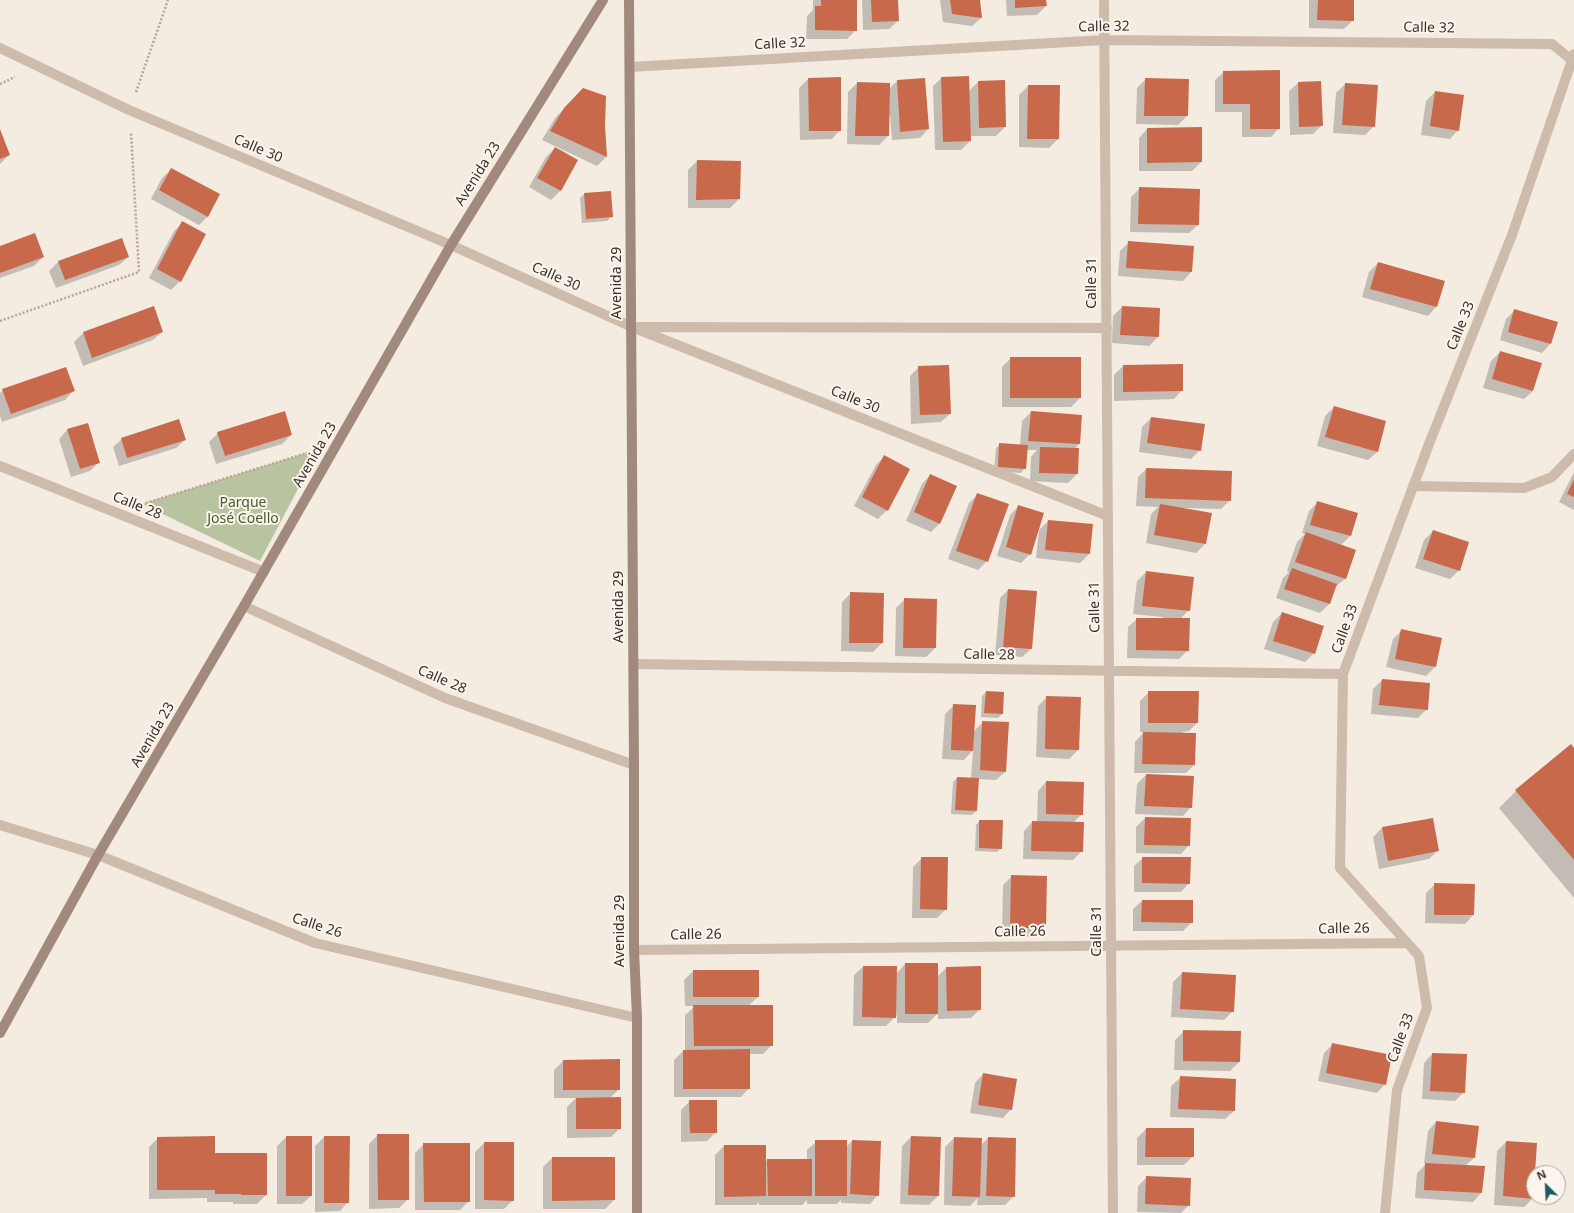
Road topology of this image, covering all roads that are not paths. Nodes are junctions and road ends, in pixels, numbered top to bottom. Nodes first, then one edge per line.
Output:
1 (603, 0) edge
2 (629, 0) edge
3 (1104, 0) edge
4 (1104, 40) junction
5 (0, 48) edge
6 (1573, 59) edge
7 (630, 67) junction
8 (451, 245) junction
9 (632, 327) junction
10 (1107, 328) junction
11 (1574, 454) edge
12 (0, 466) edge
13 (1413, 486) junction
14 (1108, 516) junction
15 (264, 572) junction
16 (244, 606) junction
17 (634, 664) junction
18 (1109, 670) junction
19 (1343, 674) junction
20 (634, 765) junction
21 (0, 825) edge
22 (98, 856) junction
23 (1407, 943) junction
24 (1111, 946) junction
25 (634, 950) junction
26 (636, 1018) junction
27 (0, 1033) edge
28 (637, 1213) edge
29 (1113, 1213) edge
30 (1385, 1213) edge

1 - 8 street, Avenida 23
2 - 7 street, Avenida 29
3 - 4 street, Calle 31
4 - 6 street, Calle 32
4 - 7 street, Calle 32
4 - 10 street, Calle 31
5 - 8 street, Calle 30
6 - 13 street, Calle 33
7 - 9 street, Avenida 29
8 - 9 street, Calle 30
8 - 15 street, Avenida 23
9 - 10 street
9 - 14 street, Calle 30
9 - 17 street, Avenida 29
10 - 14 street, Calle 31
11 - 13 street
12 - 15 street, Calle 28
13 - 19 street, Calle 33
14 - 18 street, Calle 31
15 - 16 street, Avenida 23
16 - 20 street, Calle 28
16 - 22 street, Avenida 23
17 - 18 street, Calle 28
17 - 20 street, Avenida 29
18 - 19 street, Calle 28
18 - 24 street, Calle 31
19 - 23 street, Calle 33
20 - 25 street, Avenida 29
21 - 22 street, Calle 26
22 - 26 street, Calle 26
22 - 27 street, Avenida 23
23 - 24 street, Calle 26
23 - 30 street, Calle 33
24 - 25 street, Calle 26
24 - 29 street, Calle 31
25 - 26 street, Avenida 29
26 - 28 street, Avenida 29

